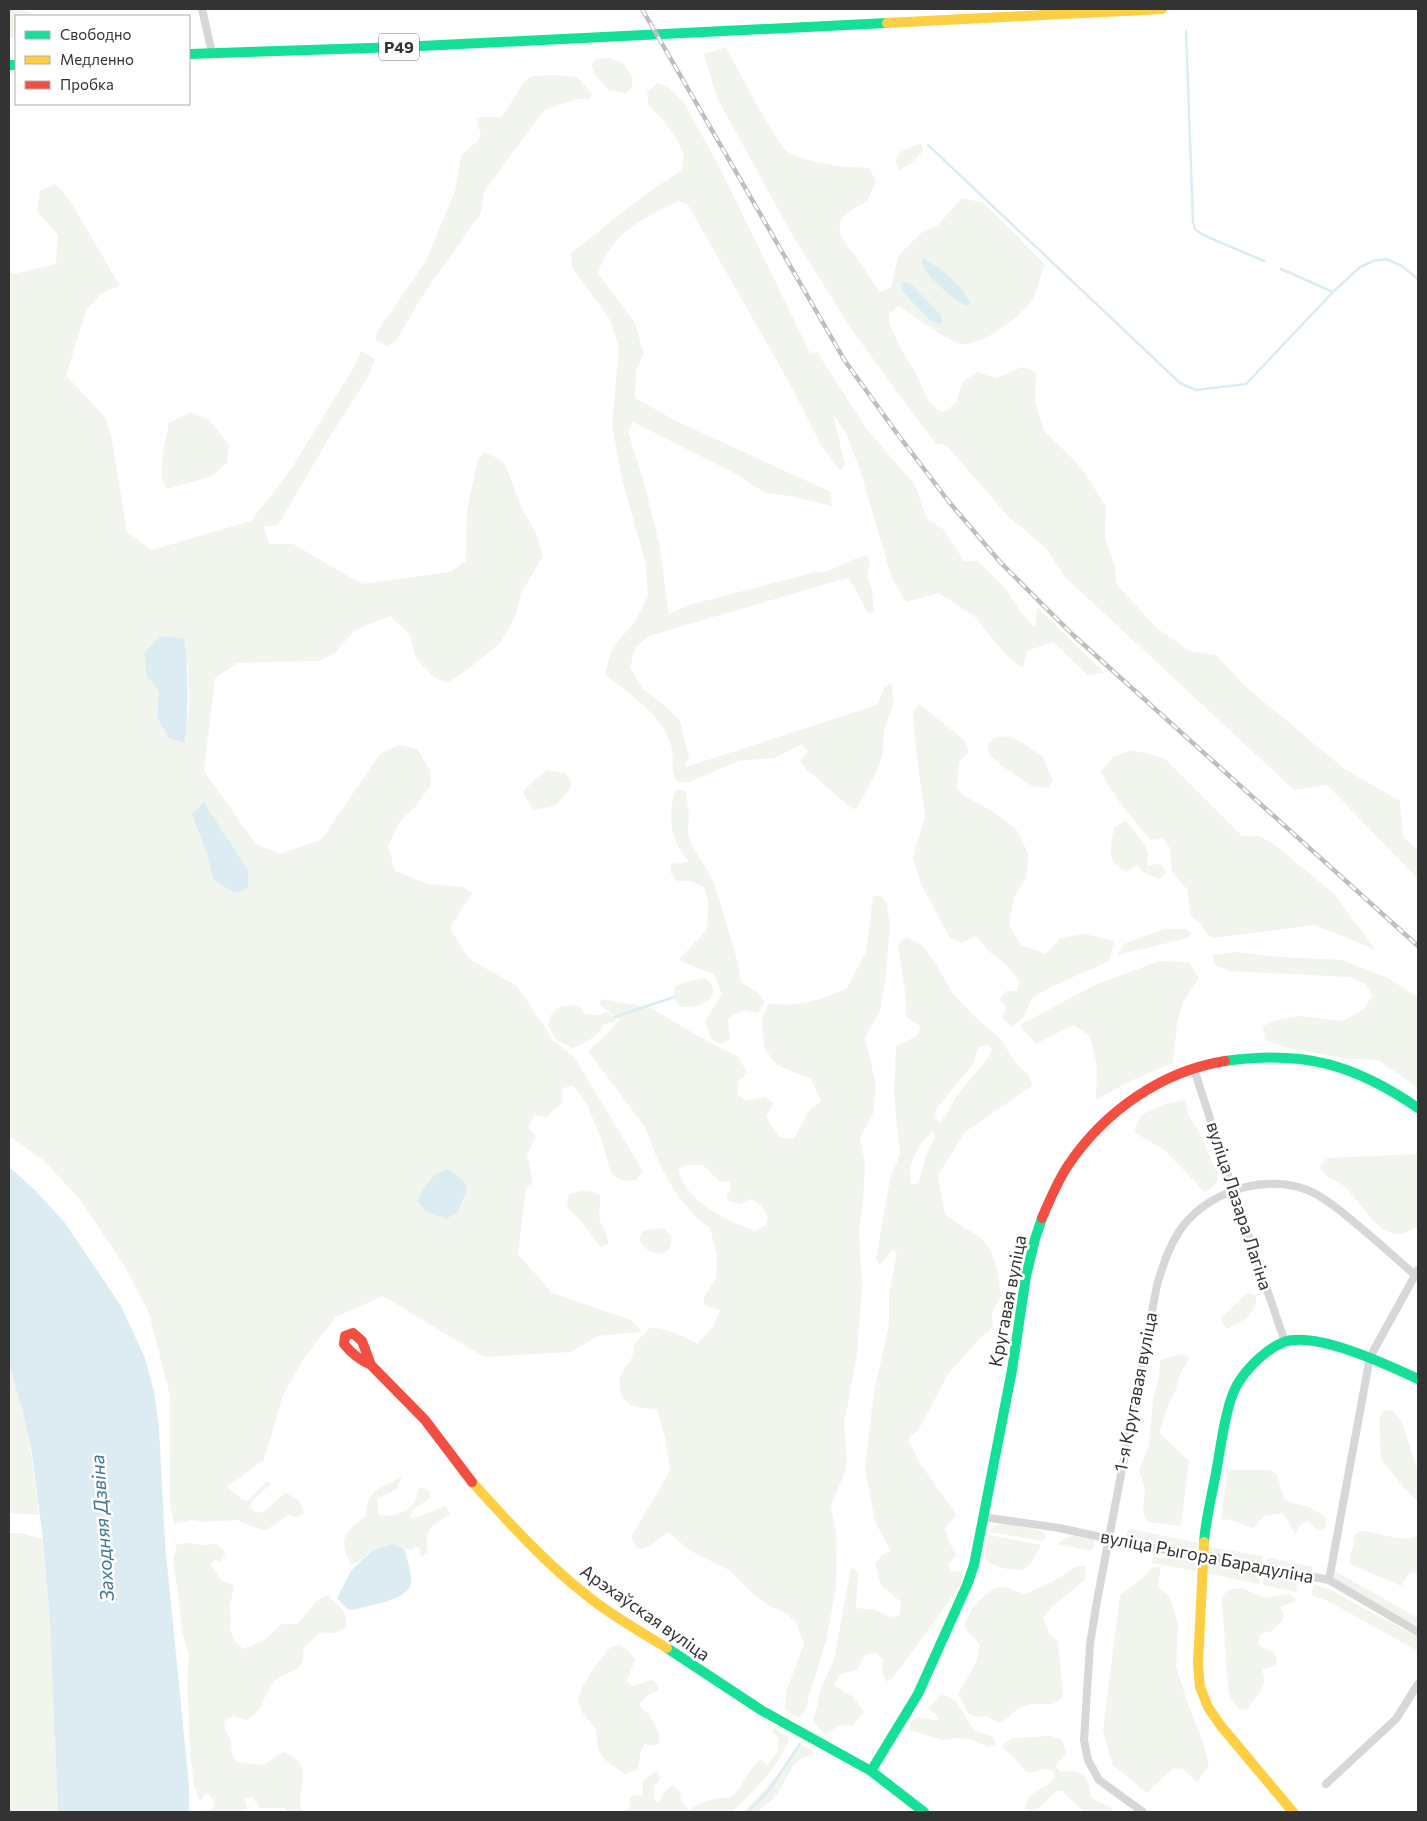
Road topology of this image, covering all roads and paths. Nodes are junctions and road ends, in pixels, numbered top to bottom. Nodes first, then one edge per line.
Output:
1 (202, 9) edge
2 (1162, 9) edge
3 (212, 53) junction
4 (190, 54) edge
5 (1194, 1069) junction
6 (1418, 1108) edge
7 (1233, 1190) junction
8 (1417, 1272) edge
9 (1285, 1342) junction
10 (1370, 1357) junction
11 (372, 1365) dead end
12 (1418, 1379) edge
13 (983, 1516) junction
14 (1108, 1539) junction
15 (1203, 1555) junction
16 (1329, 1580) junction
17 (1418, 1632) edge
18 (1418, 1684) edge
19 (871, 1771) junction
20 (1326, 1784) dead end
21 (924, 1812) edge
22 (1143, 1812) edge
23 (1293, 1812) edge

1 - 3 street
2 - 3 main road, Р49
3 - 4 main road, Р49
5 - 6 main road, Кругавая вуліца
5 - 7 street, вуліца Лазара Лагіна
5 - 13 main road, Кругавая вуліца
7 - 8 street, 1-я Кругавая вуліца
7 - 9 street, вуліца Лазара Лагіна
7 - 14 street, 1-я Кругавая вуліца
8 - 10 street
9 - 10 main road
9 - 15 main road
10 - 12 main road
10 - 16 street
11 - 19 main road, Арэхаўская вуліца
13 - 14 street, вуліца Рыгора Барадуліна
13 - 19 main road, Кругавая вуліца
14 - 15 street, вуліца Рыгора Барадуліна
14 - 22 street, 1-я Кругавая вуліца
15 - 16 street, вуліца Рыгора Барадуліна
15 - 23 main road
16 - 17 street, вуліца Рыгора Барадуліна
18 - 20 street
19 - 21 main road, Арэхаўская вуліца

